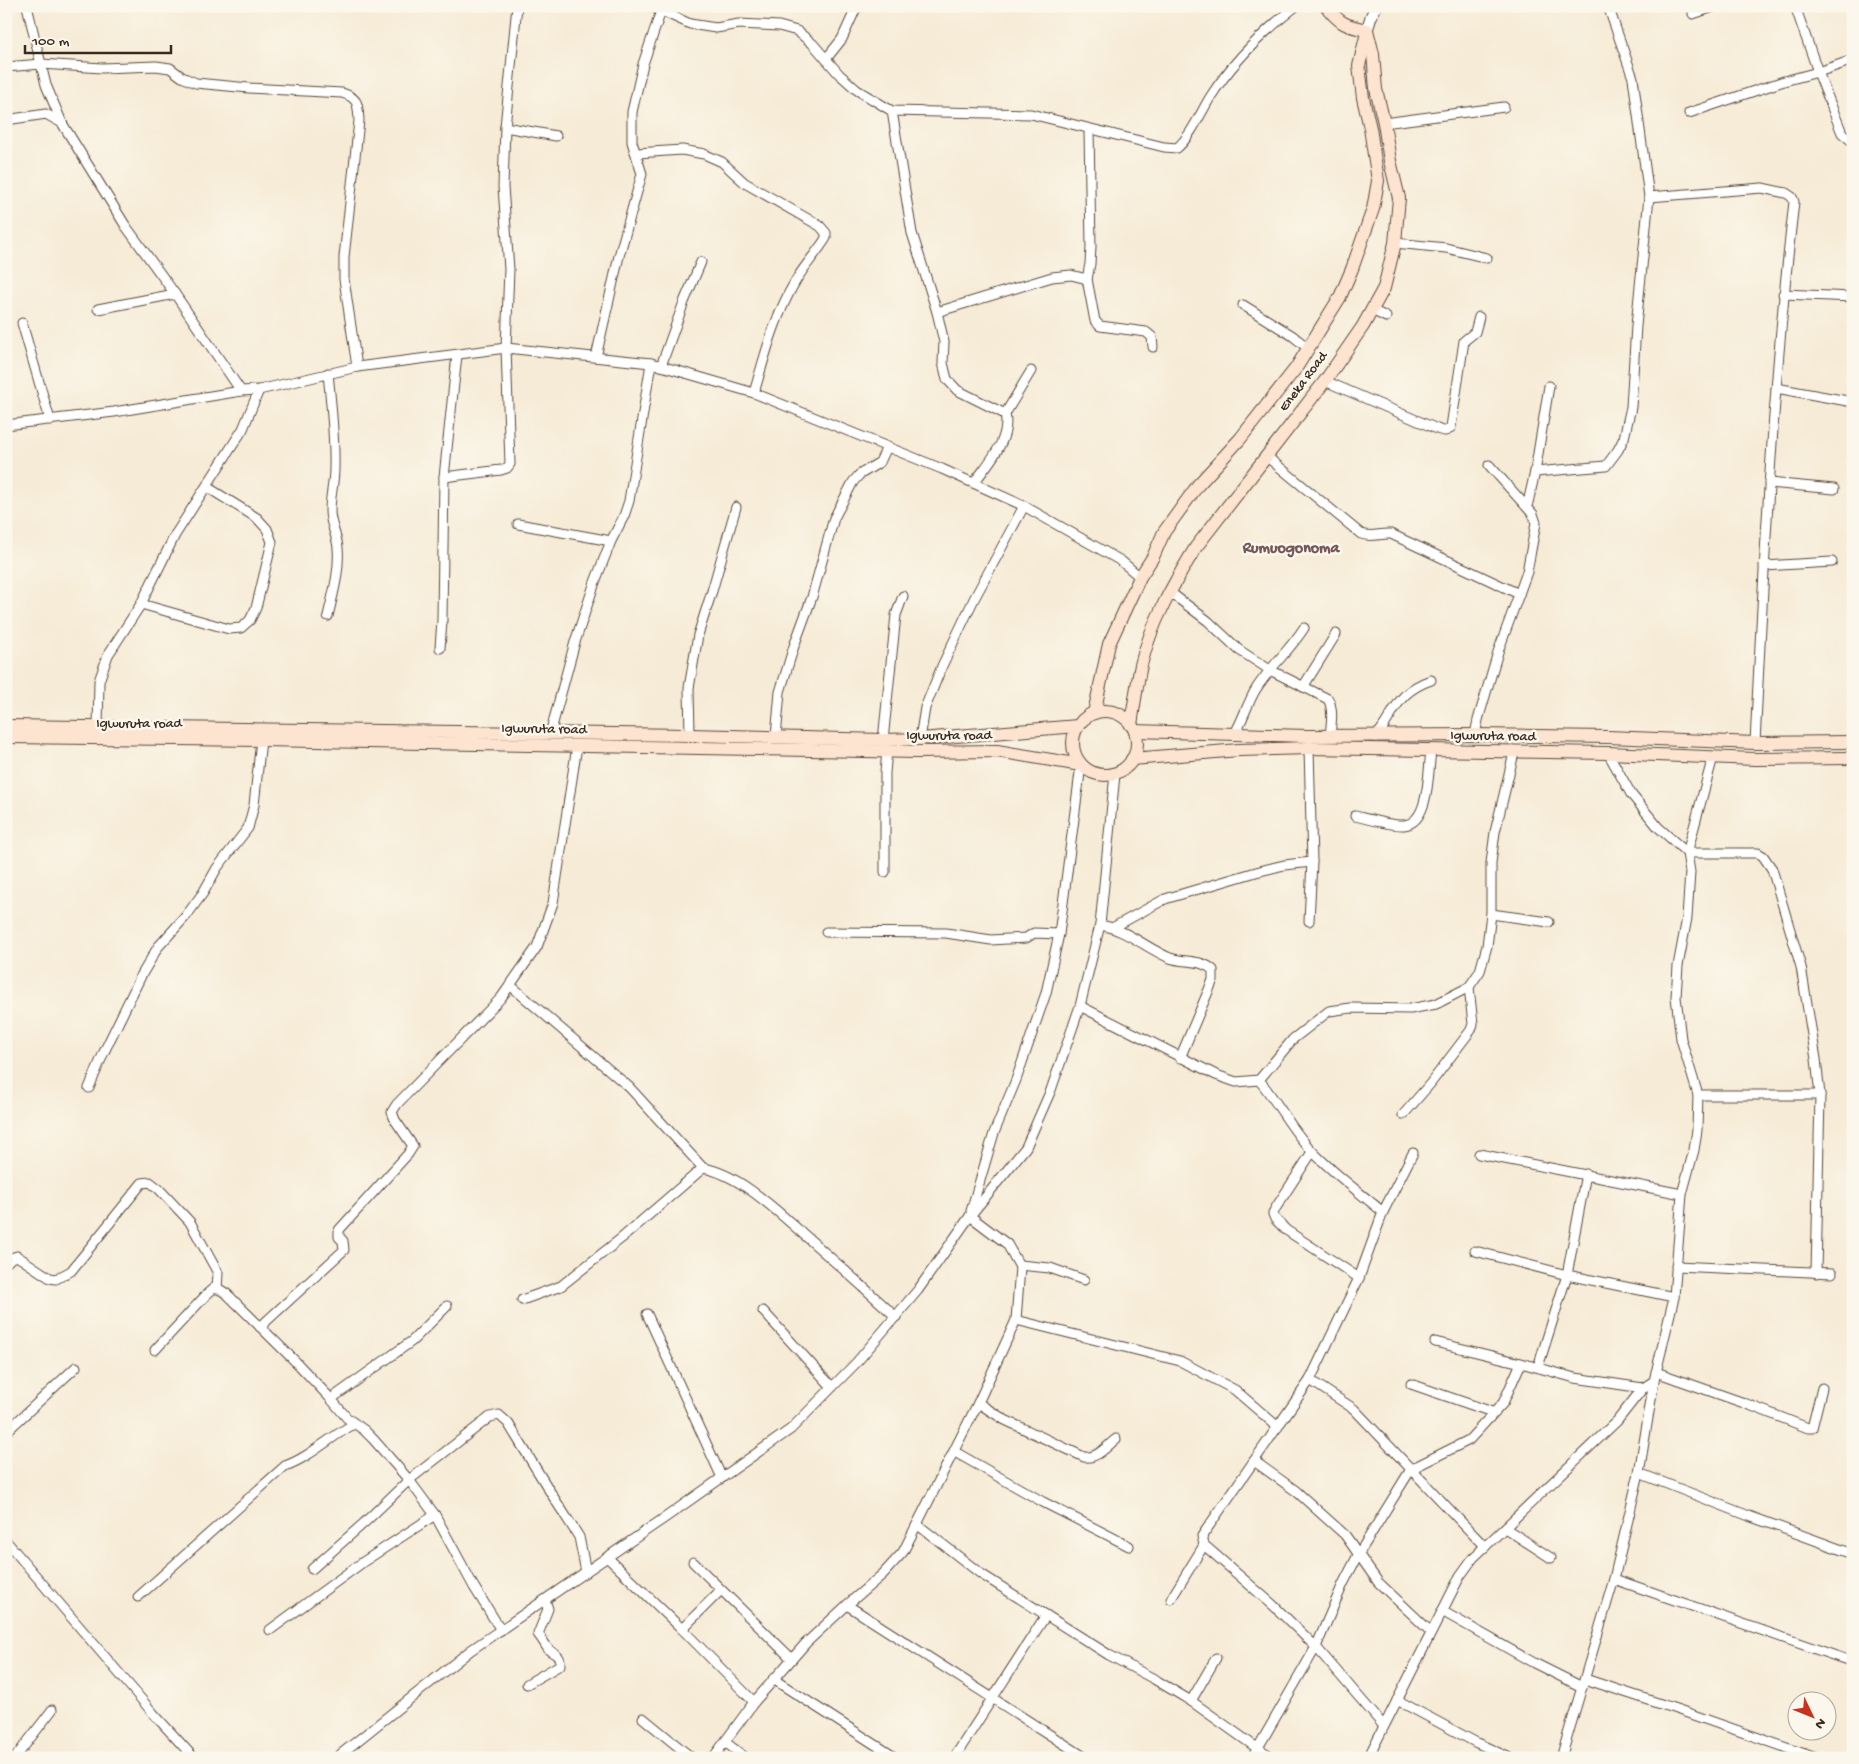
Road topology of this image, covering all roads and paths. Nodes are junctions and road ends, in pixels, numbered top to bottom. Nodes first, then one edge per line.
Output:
1 (27, 6) edge
2 (517, 6) edge
3 (651, 6) edge
4 (857, 6) edge
5 (1296, 6) edge
6 (1326, 6) edge
7 (1376, 6) edge
8 (1608, 6) edge
9 (1716, 6) edge
10 (1796, 6) edge
11 (661, 11) junction
12 (1693, 14) dead end
13 (1368, 30) junction
14 (826, 59) junction
15 (1853, 60) edge
16 (41, 64) junction
17 (6, 67) edge
18 (1818, 72) junction
19 (1504, 107) dead end
20 (892, 111) junction
21 (1689, 113) dead end
22 (6, 120) edge
23 (62, 123) junction
24 (1384, 123) junction
25 (504, 127) junction
26 (1089, 129) junction
27 (556, 136) dead end
28 (1853, 142) edge
29 (637, 153) junction
30 (1649, 197) junction
31 (1395, 243) junction
32 (1487, 258) dead end
33 (701, 262) dead end
34 (1087, 279) junction
35 (175, 294) junction
36 (1783, 294) junction
37 (1853, 297) edge
38 (1242, 305) dead end
39 (98, 309) dead end
40 (1372, 310) junction
41 (937, 312) junction
42 (1386, 317) dead end
43 (1479, 317) dead end
44 (22, 323) dead end
45 (1153, 347) dead end
46 (506, 348) junction
47 (1309, 349) junction
48 (457, 355) junction
49 (596, 357) junction
50 (650, 363) junction
51 (661, 366) junction
52 (357, 367) junction
53 (1031, 371) dead end
54 (328, 373) junction
55 (1325, 380) junction
56 (1549, 386) dead end
57 (1776, 388) junction
58 (259, 390) junction
59 (241, 391) junction
60 (754, 393) junction
61 (1853, 402) edge
62 (1005, 414) junction
63 (50, 420) junction
64 (6, 425) edge
65 (887, 447) junction
66 (1266, 456) junction
67 (1490, 464) dead end
68 (1535, 472) junction
69 (444, 477) junction
70 (974, 483) junction
71 (1770, 483) junction
72 (207, 487) junction
73 (1834, 489) dead end
74 (1024, 506) junction
75 (1526, 507) junction
76 (736, 508) dead end
77 (518, 524) dead end
78 (611, 540) junction
79 (1832, 562) dead end
80 (1764, 566) junction
81 (1140, 577) junction
82 (1171, 593) junction
83 (1519, 594) junction
84 (903, 596) dead end
85 (141, 604) junction
86 (328, 616) dead end
87 (1304, 628) dead end
88 (1336, 634) dead end
89 (440, 648) dead end
90 (1270, 670) junction
91 (1430, 680) dead end
92 (1303, 687) junction
93 (1094, 713) junction
94 (6, 726) edge
95 (1078, 726) junction
96 (98, 728) junction
97 (1133, 728) junction
98 (550, 734) junction
99 (690, 735) junction
100 (1234, 735) junction
101 (1475, 735) junction
102 (1330, 736) junction
103 (6, 737) edge
104 (776, 737) junction
105 (1375, 737) junction
106 (920, 739) junction
107 (261, 740) junction
108 (1853, 742) edge
109 (1755, 743) junction
110 (885, 745) junction
111 (578, 746) junction
112 (1309, 748) junction
113 (1430, 751) junction
114 (1514, 753) junction
115 (1608, 754) junction
116 (1713, 757) junction
117 (1853, 758) edge
118 (1132, 759) junction
119 (1080, 765) junction
120 (1116, 774) junction
121 (1355, 816) dead end
122 (1687, 853) junction
123 (1312, 862) junction
124 (885, 872) dead end
125 (1491, 914) junction
126 (1309, 921) dead end
127 (1549, 922) dead end
128 (1100, 925) junction
129 (1114, 927) junction
130 (826, 932) dead end
131 (1059, 934) junction
132 (510, 986) junction
133 (1469, 987) junction
134 (1080, 1006) junction
135 (1180, 1058) junction
136 (1259, 1080) junction
137 (89, 1088) dead end
138 (1698, 1095) junction
139 (1820, 1095) junction
140 (1403, 1115) dead end
141 (1312, 1152) junction
142 (1414, 1153) dead end
143 (1479, 1154) dead end
144 (703, 1168) junction
145 (1586, 1174) junction
146 (1682, 1194) junction
147 (1383, 1212) junction
148 (970, 1216) junction
149 (1475, 1251) dead end
150 (6, 1263) edge
151 (1019, 1265) junction
152 (1676, 1266) junction
153 (1816, 1273) junction
154 (1832, 1273) dead end
155 (1567, 1276) junction
156 (1359, 1278) junction
157 (1084, 1280) dead end
158 (217, 1288) junction
159 (1674, 1298) junction
160 (522, 1300) dead end
161 (447, 1306) dead end
162 (763, 1311) dead end
163 (647, 1314) dead end
164 (896, 1317) junction
165 (1016, 1320) junction
166 (260, 1327) junction
167 (1435, 1342) dead end
168 (155, 1350) dead end
169 (1521, 1363) junction
170 (1538, 1367) junction
171 (76, 1368) dead end
172 (1655, 1376) junction
173 (1310, 1380) junction
174 (1411, 1384) dead end
175 (832, 1387) junction
176 (1643, 1388) junction
177 (1822, 1388) dead end
178 (331, 1398) junction
179 (978, 1403) junction
180 (1495, 1413) junction
181 (354, 1424) junction
182 (1278, 1426) junction
183 (6, 1432) edge
184 (1116, 1439) dead end
185 (955, 1452) junction
186 (1254, 1461) junction
187 (1411, 1469) junction
188 (1639, 1473) junction
189 (722, 1478) junction
190 (408, 1480) junction
191 (435, 1515) junction
192 (918, 1525) junction
193 (1505, 1528) junction
194 (6, 1542) edge
195 (1130, 1546) dead end
196 (1204, 1546) junction
197 (1485, 1547) junction
198 (1853, 1554) edge
199 (1358, 1555) junction
200 (608, 1557) junction
201 (1551, 1558) dead end
202 (693, 1562) dead end
203 (312, 1569) dead end
204 (586, 1572) junction
205 (1614, 1579) junction
206 (721, 1590) junction
207 (138, 1597) dead end
208 (1170, 1599) dead end
209 (545, 1600) junction
210 (847, 1605) junction
211 (1442, 1611) junction
212 (1046, 1615) junction
213 (682, 1629) junction
214 (270, 1630) dead end
215 (501, 1630) junction
216 (1431, 1632) junction
217 (1316, 1647) junction
218 (1216, 1658) dead end
219 (792, 1659) junction
220 (1853, 1662) edge
221 (773, 1679) junction
222 (1584, 1683) junction
223 (527, 1684) dead end
224 (992, 1697) junction
225 (1398, 1700) junction
226 (1191, 1701) junction
227 (754, 1702) junction
228 (52, 1710) dead end
229 (643, 1718) dead end
230 (1383, 1725) junction
231 (725, 1742) junction
232 (1257, 1748) junction
233 (15, 1758) edge
234 (194, 1758) edge
235 (336, 1758) edge
236 (692, 1758) edge
237 (713, 1758) edge
238 (746, 1758) edge
239 (896, 1758) edge
240 (954, 1758) edge
241 (1086, 1758) edge
242 (1252, 1758) edge
243 (1274, 1758) edge
244 (1368, 1758) edge
245 (1510, 1758) edge
246 (1562, 1758) edge
247 (1816, 1758) edge

1 - 16 street
2 - 25 street
3 - 11 street
4 - 14 street
5 - 26 street
6 - 13 main road
7 - 13 street
8 - 30 street
9 - 12 street
10 - 18 street
11 - 14 street
11 - 29 street
13 - 24 main road, Eneka Road
13 - 47 main road, Eneka Road
14 - 20 street
15 - 18 street
16 - 17 street
16 - 23 street
16 - 52 street
18 - 21 street
18 - 28 street
19 - 24 street
20 - 26 street
20 - 41 street
22 - 23 street
23 - 35 street
24 - 31 main road, Eneka Road
25 - 27 street
25 - 46 street
26 - 34 street
29 - 49 street
29 - 60 street
30 - 36 street
30 - 68 street
31 - 32 street
31 - 40 main road, Eneka Road
33 - 51 street
34 - 41 street
34 - 45 street
35 - 39 street
35 - 59 street
36 - 37 street
36 - 57 street
38 - 47 street
40 - 42 street
40 - 55 main road, Eneka Road
41 - 62 street
43 - 55 street
44 - 63 street
46 - 48 street
46 - 49 street
46 - 69 street
47 - 81 main road, Eneka Road
48 - 52 street
48 - 69 street
49 - 50 street
50 - 51 street
50 - 78 street
51 - 60 street
52 - 54 street
53 - 62 street
54 - 58 street
54 - 86 street
55 - 66 main road, Eneka Road
56 - 68 street
57 - 61 street
57 - 71 street
58 - 59 street
58 - 72 street
59 - 63 street
60 - 65 street
62 - 70 street
63 - 64 street
65 - 70 street
65 - 104 street
66 - 82 main road, Eneka Road
66 - 83 street
67 - 75 street
68 - 75 street
69 - 89 street
70 - 74 street
71 - 73 street
71 - 80 street
72 - 85 street
72 - 85 street
74 - 81 street
74 - 106 street
75 - 83 street
76 - 99 street
77 - 78 street
78 - 98 street
79 - 80 street
80 - 109 street
81 - 93 main road, Eneka Road
82 - 90 street
82 - 97 main road, Eneka Road
83 - 101 street
84 - 110 street
85 - 96 street
87 - 90 street
88 - 92 street
90 - 92 street
90 - 100 street
91 - 105 street
92 - 102 street
93 - 95 main road
93 - 97 main road
94 - 96 main road, Igwuruta road
95 - 106 main road, Igwuruta road
95 - 119 main road
96 - 98 main road, Igwuruta road
97 - 100 main road, Igwuruta road
97 - 118 main road
98 - 99 main road, Igwuruta road
99 - 104 main road, Igwuruta road
100 - 102 main road, Igwuruta road
101 - 105 main road, Igwuruta road
101 - 109 main road, Igwuruta road
102 - 105 main road, Igwuruta road
103 - 107 main road, Igwuruta road
104 - 110 main road, Igwuruta road
106 - 110 main road, Igwuruta road
107 - 111 main road, Igwuruta road
107 - 137 street
108 - 109 main road, Igwuruta road
110 - 111 main road, Igwuruta road
110 - 119 main road, Igwuruta road
110 - 124 street
111 - 132 street
112 - 113 main road, Igwuruta road
112 - 118 main road, Igwuruta road
112 - 123 street
113 - 114 main road, Igwuruta road
113 - 121 street
114 - 115 main road, Igwuruta road
114 - 125 street
115 - 116 main road, Igwuruta road
115 - 122 street
116 - 117 main road, Igwuruta road
116 - 122 street
118 - 120 main road
119 - 120 main road
119 - 131 street
120 - 128 street
122 - 138 street
122 - 139 street
123 - 126 street
123 - 129 street
125 - 127 street
125 - 133 street
128 - 129 street
128 - 134 street
129 - 135 street
130 - 131 street
131 - 148 street
132 - 144 street
132 - 166 street
133 - 136 street
133 - 140 street
134 - 135 street
134 - 148 street
135 - 136 street
136 - 141 street
138 - 139 street
138 - 146 street
139 - 153 street
141 - 147 street
141 - 156 street
142 - 147 street
143 - 145 street
144 - 160 street
144 - 164 street
145 - 146 street
145 - 155 street
146 - 152 street
147 - 156 street
148 - 151 street
148 - 164 street
149 - 155 street
150 - 158 street
151 - 157 street
151 - 165 street
152 - 153 street
152 - 159 street
153 - 154 street
155 - 159 street
155 - 170 street
156 - 173 street
158 - 166 street
158 - 168 street
159 - 172 street
161 - 178 street
162 - 175 street
163 - 189 street
164 - 175 street
165 - 179 street
165 - 182 street
166 - 178 street
167 - 169 street
169 - 170 street
169 - 180 street
170 - 176 street
171 - 183 street
172 - 176 street
172 - 177 street
172 - 188 street
173 - 182 street
173 - 187 street
174 - 180 street
175 - 189 street
176 - 193 street
178 - 181 street
179 - 184 street
179 - 185 street
180 - 187 street
181 - 190 street
181 - 207 street
182 - 186 street
185 - 192 street
185 - 195 street
186 - 196 street
186 - 199 street
187 - 197 street
187 - 199 street
188 - 198 street
188 - 205 street
189 - 200 street
190 - 191 street
190 - 203 street
190 - 204 street
191 - 214 street
191 - 215 street
192 - 210 street
192 - 212 street
193 - 197 street
193 - 201 street
194 - 234 street
196 - 208 street
196 - 217 street
197 - 211 street
199 - 216 street
199 - 217 street
200 - 204 street
200 - 213 street
202 - 206 street
204 - 209 street
205 - 220 street
205 - 222 street
206 - 213 street
206 - 219 street
209 - 215 street
209 - 223 street
210 - 219 street
210 - 224 street
211 - 216 street
211 - 222 street
212 - 224 street
212 - 226 street
213 - 227 street
215 - 235 street
216 - 225 street
217 - 230 street
217 - 232 street
218 - 226 street
219 - 221 street
221 - 227 street
221 - 239 street
222 - 246 street
222 - 247 street
224 - 240 street
224 - 241 street
225 - 230 street
225 - 245 street
226 - 232 street
227 - 231 street
228 - 233 street
229 - 236 street
230 - 244 street
231 - 237 street
231 - 238 street
232 - 242 street
232 - 243 street

